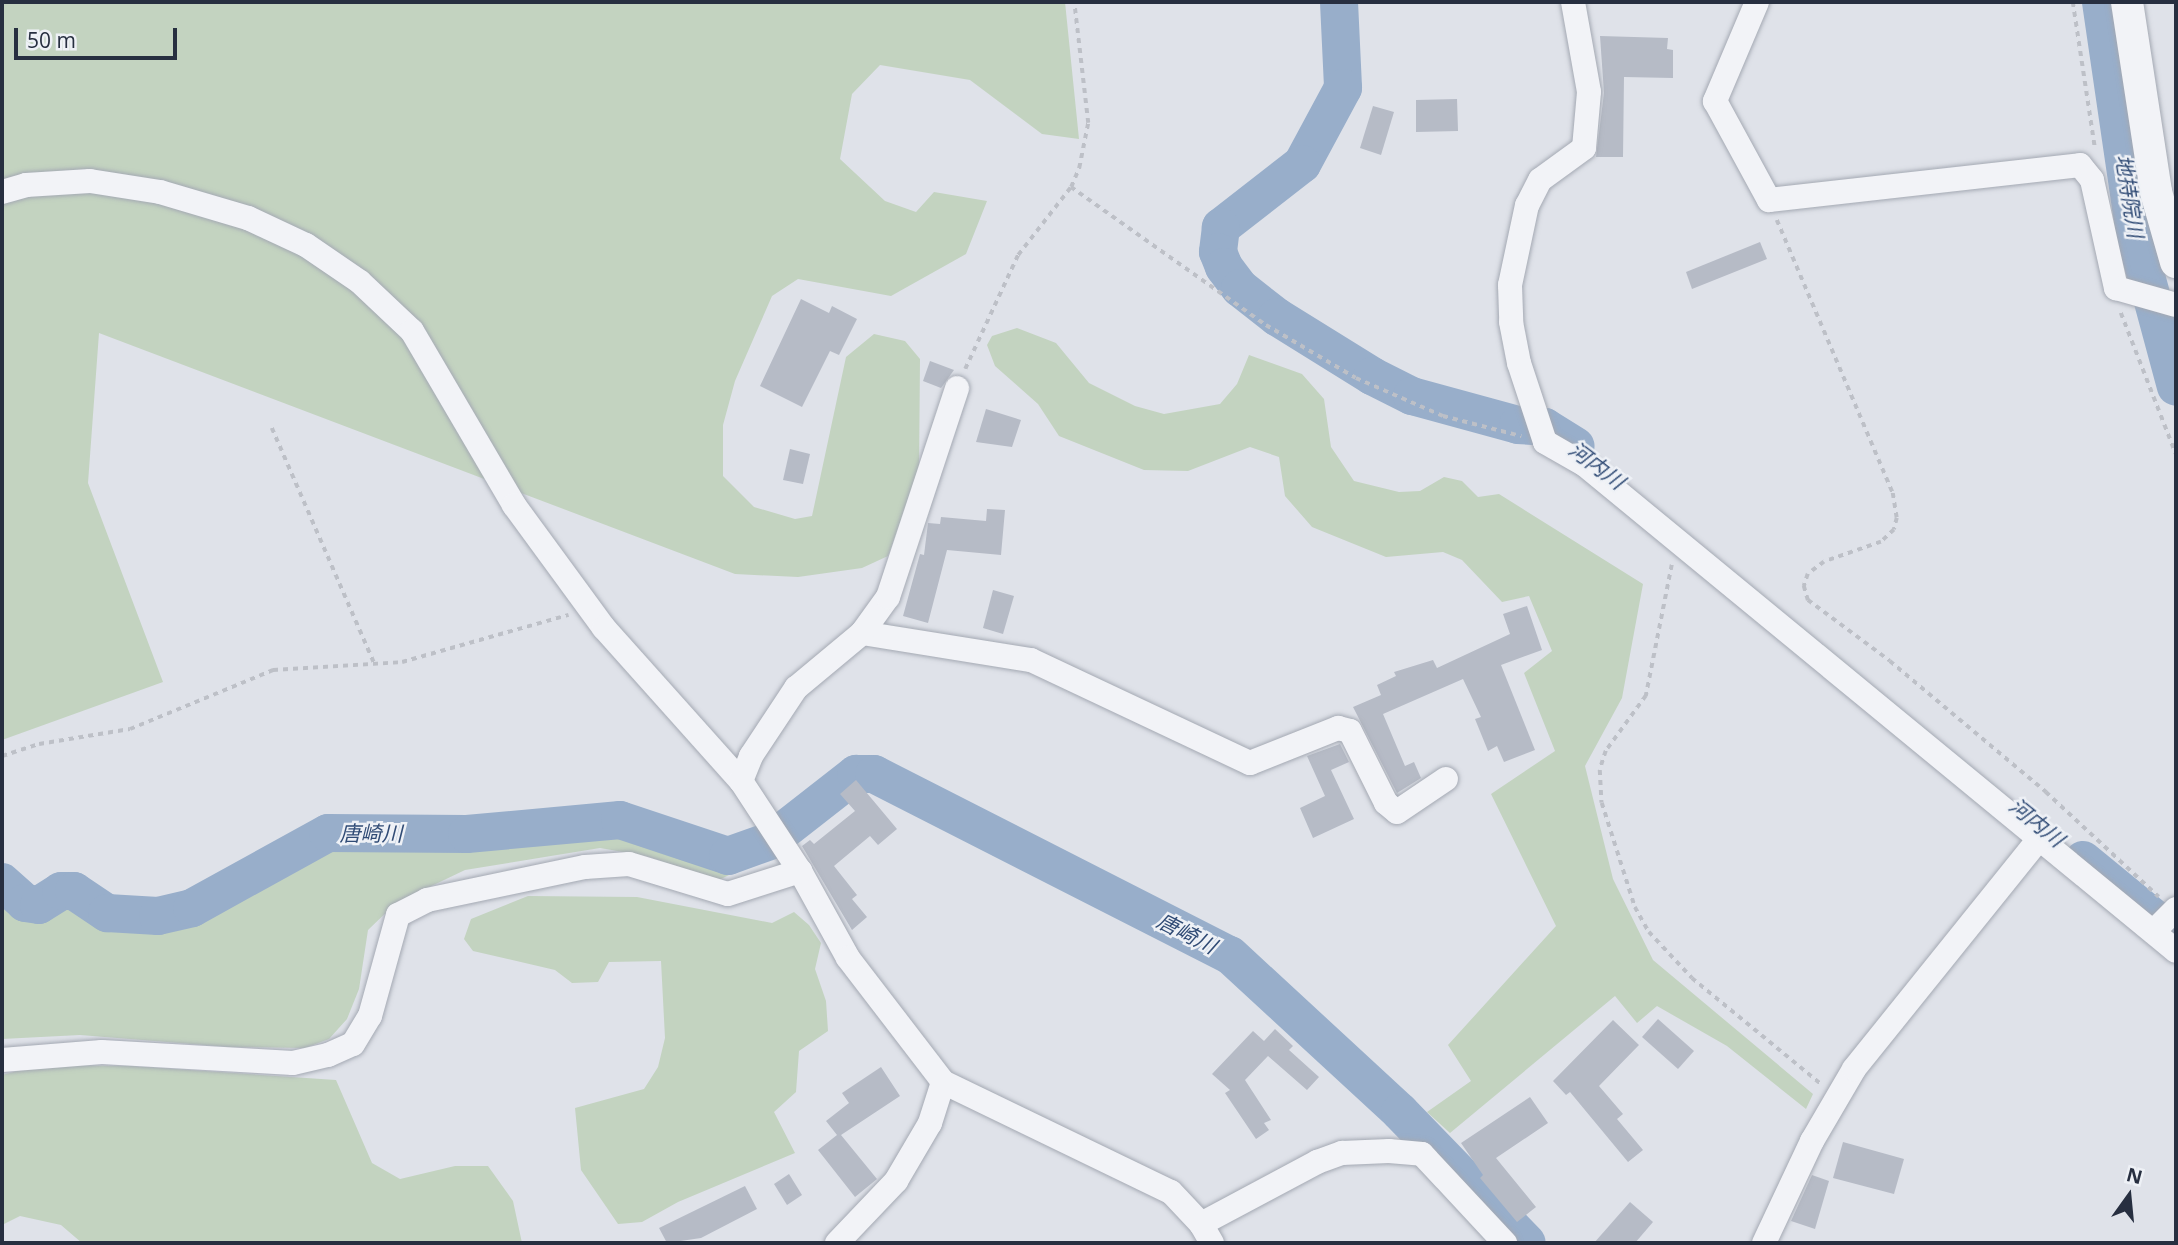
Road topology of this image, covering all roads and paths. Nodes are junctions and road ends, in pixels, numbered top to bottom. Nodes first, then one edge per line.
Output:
1 (1074, 2) edge
2 (1573, 2) edge
3 (1757, 2) edge
4 (2073, 2) edge
5 (2127, 2) edge
6 (2088, 171) junction
7 (1071, 187) junction
8 (2, 192) edge
9 (1769, 200) junction
10 (2176, 262) edge
11 (2116, 288) junction
12 (2176, 305) edge
13 (957, 388) joint
14 (272, 428) dead end
15 (1543, 432) junction
16 (2176, 454) edge
17 (1676, 540) junction
18 (590, 609) junction
19 (862, 633) junction
20 (374, 663) junction
21 (2, 756) edge
22 (1446, 779) dead end
23 (741, 781) junction
24 (2039, 839) junction
25 (800, 871) junction
26 (2175, 910) edge
27 (2154, 931) junction
28 (2176, 951) edge
29 (2, 1060) edge
30 (943, 1082) junction
31 (1836, 1095) junction
32 (1206, 1234) edge
33 (837, 1243) edge
34 (1505, 1243) edge
35 (1764, 1243) edge

1 - 7 path
2 - 15 street
3 - 9 street
4 - 6 path
5 - 10 street
6 - 9 street
6 - 11 street
7 - 13 path
7 - 15 path
8 - 18 street
9 - 26 path
11 - 12 street
11 - 16 path
13 - 19 street
14 - 20 path
15 - 17 street
17 - 24 street
17 - 31 path
18 - 20 path
18 - 23 street
19 - 22 street
19 - 23 street
20 - 21 path
23 - 25 street
24 - 27 street
24 - 31 street
25 - 29 street
25 - 30 street
26 - 27 street
27 - 28 street
30 - 32 street
30 - 33 street
31 - 35 street
32 - 34 street

